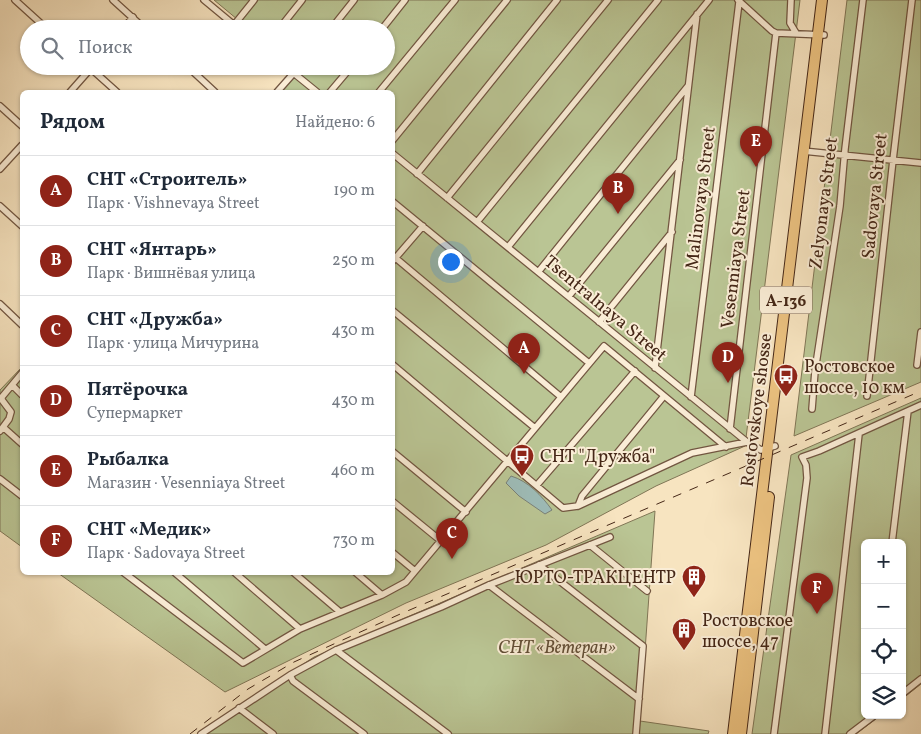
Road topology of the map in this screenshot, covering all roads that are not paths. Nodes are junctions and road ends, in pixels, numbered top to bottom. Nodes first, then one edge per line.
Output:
1 (15, 0) edge
2 (113, 0) edge
3 (204, 0) edge
4 (254, 0) edge
5 (302, 0) edge
6 (354, 0) edge
7 (405, 0) edge
8 (455, 0) edge
9 (507, 0) edge
10 (557, 0) edge
11 (608, 0) edge
12 (658, 0) edge
13 (709, 0) edge
14 (791, 0) edge
15 (822, 0) edge
16 (828, 0) edge
17 (863, 0) edge
18 (912, 0) edge
19 (738, 1) edge
20 (697, 14) junction
21 (133, 17) junction
22 (37, 20) edge
23 (130, 20) edge
24 (136, 20) edge
25 (228, 20) edge
26 (241, 20) edge
27 (286, 20) edge
28 (338, 20) edge
29 (389, 20) edge
30 (774, 32) junction
31 (796, 33) junction
32 (820, 35) junction
33 (395, 73) edge
34 (84, 75) edge
35 (99, 75) edge
36 (197, 75) edge
37 (293, 75) edge
38 (295, 75) edge
39 (344, 75) edge
40 (393, 75) edge
41 (689, 85) junction
42 (72, 90) edge
43 (115, 90) edge
44 (214, 90) edge
45 (279, 90) edge
46 (314, 90) edge
47 (332, 90) edge
48 (381, 90) edge
49 (0, 106) edge
50 (20, 124) edge
51 (395, 137) edge
52 (20, 147) edge
53 (806, 152) junction
54 (395, 156) edge
55 (844, 156) junction
56 (680, 160) junction
57 (892, 160) junction
58 (921, 163) edge
59 (0, 169) edge
60 (417, 174) junction
61 (447, 198) junction
62 (395, 203) edge
63 (0, 206) edge
64 (477, 222) junction
65 (20, 224) edge
66 (423, 226) junction
67 (672, 232) junction
68 (508, 247) junction
69 (395, 257) edge
70 (395, 259) edge
71 (539, 271) junction
72 (569, 296) junction
73 (0, 304) edge
74 (395, 312) edge
75 (599, 322) junction
76 (20, 323) edge
77 (921, 332) edge
78 (589, 363) junction
79 (918, 365) dead end
80 (395, 367) edge
81 (655, 368) junction
82 (635, 371) junction
83 (20, 375) edge
84 (12, 385) junction
85 (20, 393) edge
86 (664, 396) junction
87 (867, 396) dead end
88 (1, 397) edge
89 (560, 397) junction
90 (691, 397) junction
91 (921, 405) edge
92 (812, 409) dead end
93 (908, 411) junction
94 (535, 428) junction
95 (2, 429) edge
96 (730, 429) junction
97 (859, 434) junction
98 (20, 442) edge
99 (747, 442) junction
100 (726, 447) junction
101 (772, 447) junction
102 (395, 453) edge
103 (508, 461) junction
104 (0, 479) edge
105 (537, 485) junction
106 (20, 494) edge
107 (395, 504) edge
108 (578, 506) junction
109 (466, 512) junction
110 (610, 537) dead end
111 (892, 539) edge
112 (441, 541) junction
113 (590, 545) junction
114 (395, 554) edge
115 (539, 565) junction
116 (415, 571) junction
117 (127, 575) edge
118 (178, 575) edge
119 (237, 575) edge
120 (297, 575) edge
121 (359, 575) edge
122 (489, 585) junction
123 (647, 591) dead end
124 (382, 595) junction
125 (340, 612) junction
126 (300, 629) junction
127 (265, 649) junction
128 (336, 650) junction
129 (290, 675) junction
130 (921, 679) edge
131 (906, 691) edge
132 (639, 698) junction
133 (239, 708) junction
134 (868, 719) edge
135 (203, 734) edge
136 (274, 734) edge
137 (364, 734) edge
138 (448, 734) edge
139 (636, 734) edge
140 (733, 734) edge
141 (741, 734) edge
142 (774, 734) edge
143 (825, 734) edge
144 (850, 734) edge

1 - 22 street
2 - 21 street
3 - 25 street
4 - 26 street
5 - 27 street
6 - 28 street
7 - 29 street
8 - 33 street
9 - 51 street
10 - 60 street
11 - 61 street
12 - 64 street
13 - 20 street
14 - 31 street
15 - 32 highway, Rostovskoye shosse / А-136
16 - 32 highway, Rostovskoye shosse / А-136
17 - 55 street, Zelyonaya Street
18 - 57 street, Sadovaya Street
19 - 30 street
19 - 90 street, Malinovaya Street
20 - 41 street
20 - 68 street
21 - 23 street
21 - 24 street
30 - 31 street
30 - 96 street, Vesenniaya Street
31 - 32 street
32 - 53 highway, Rostovskoye shosse / А-136
34 - 42 street
35 - 43 street
36 - 44 street
37 - 45 street
38 - 46 street
39 - 47 street
40 - 48 street
41 - 56 street
41 - 71 street
49 - 50 street
52 - 59 street
53 - 55 street
53 - 101 highway, Rostovskoye shosse / А-136
54 - 60 street, Tsentralnaya Street
55 - 57 street
55 - 92 street, Zelyonaya Street
56 - 67 street
56 - 72 street
57 - 58 street
57 - 87 street, Sadovaya Street
60 - 61 street, Tsentralnaya Street
61 - 64 street, Tsentralnaya Street
62 - 66 street
63 - 65 street
64 - 68 street, Tsentralnaya Street
66 - 69 street
66 - 78 street
67 - 75 street
67 - 81 street
68 - 71 street, Tsentralnaya Street
70 - 89 street
71 - 72 street, Tsentralnaya Street
72 - 75 street, Tsentralnaya Street
73 - 76 street
74 - 94 street
75 - 81 street, Tsentralnaya Street
77 - 79 street
78 - 82 street
78 - 89 street
80 - 103 street
81 - 90 street, Tsentralnaya Street
82 - 86 street
82 - 105 street
83 - 84 street
84 - 85 street
84 - 88 street
86 - 100 street
86 - 108 street
88 - 95 street
89 - 94 street
90 - 96 street, Tsentralnaya Street
91 - 93 street
93 - 97 street
93 - 111 street
94 - 103 street
95 - 98 street
96 - 99 street, Tsentralnaya Street
97 - 142 street
97 - 143 street
99 - 100 street
99 - 101 street
100 - 108 street
101 - 140 highway, Rostovskoye shosse / А-136
101 - 141 highway, Rostovskoye shosse / А-136
102 - 109 street
103 - 105 street
103 - 109 street
104 - 106 street
105 - 108 street
107 - 112 street
109 - 112 street
110 - 113 street
112 - 116 street
113 - 115 street
113 - 123 street
114 - 116 street
115 - 122 street
115 - 132 street
116 - 124 street
117 - 127 street
118 - 127 street
119 - 126 street
120 - 125 street
121 - 124 street
122 - 128 street
122 - 132 street
124 - 125 street
125 - 126 street
126 - 127 street
128 - 129 street
128 - 138 street
129 - 133 street
129 - 137 street
130 - 131 street
132 - 139 street
133 - 135 street
133 - 136 street
134 - 144 street

